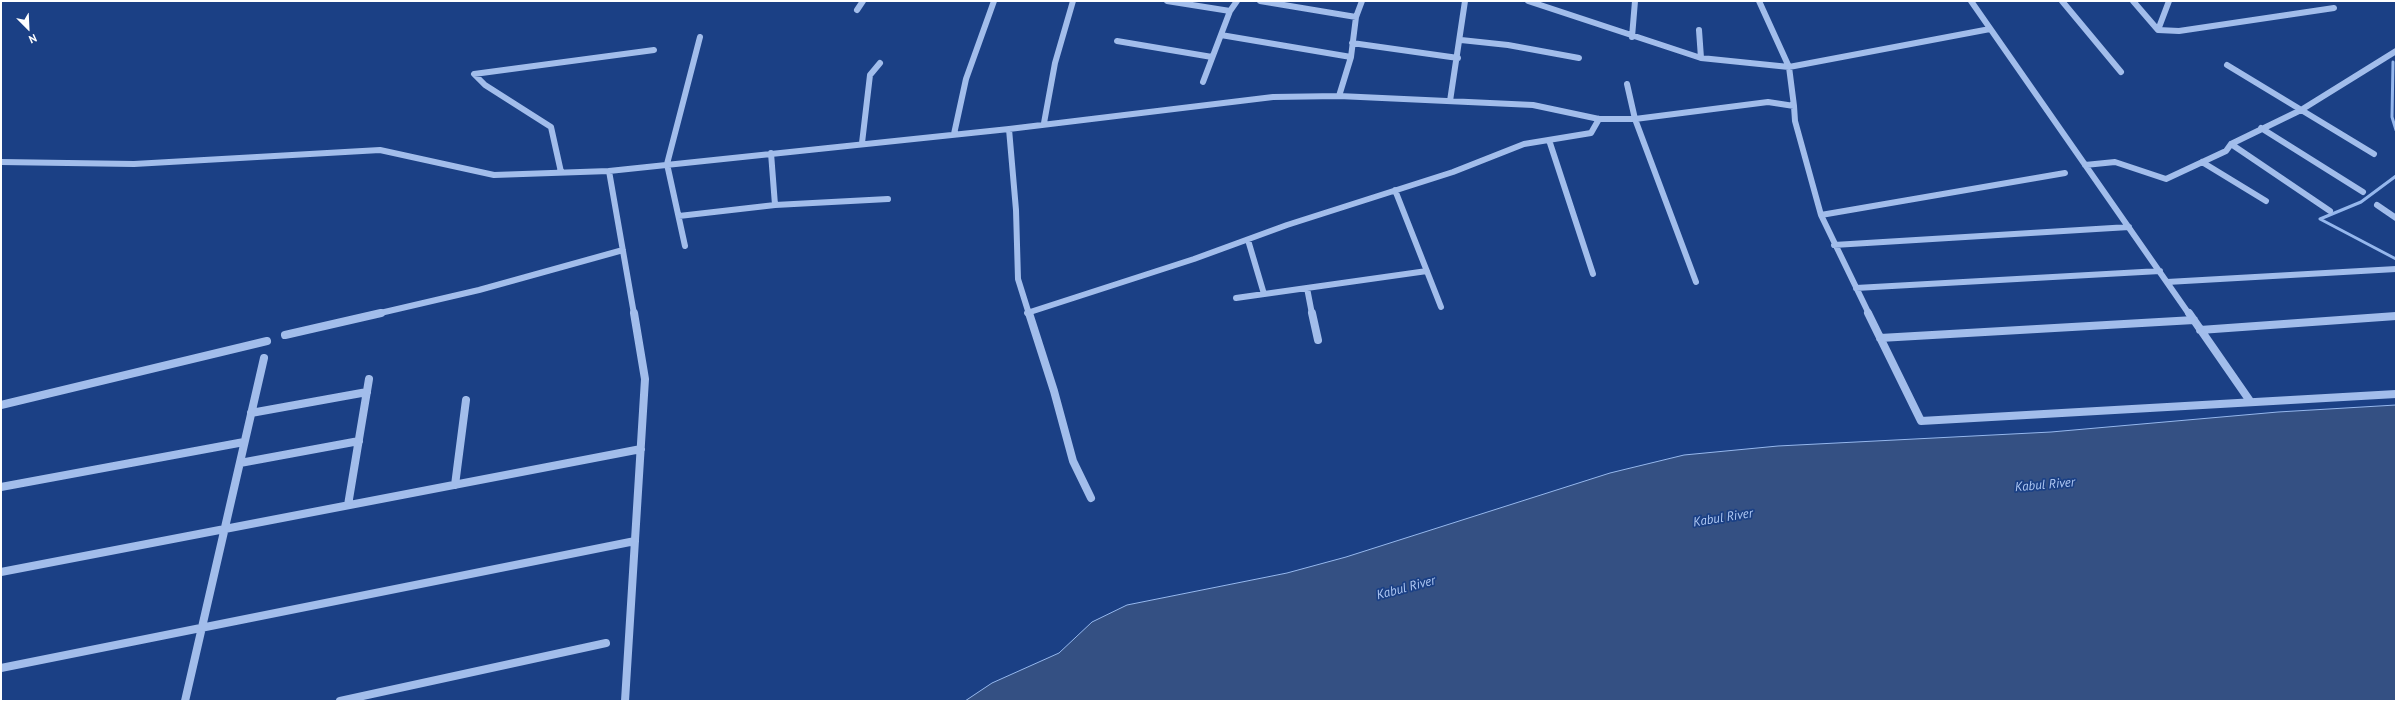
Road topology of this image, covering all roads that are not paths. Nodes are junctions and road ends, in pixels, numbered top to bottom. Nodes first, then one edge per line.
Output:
1 (863, 1) edge
2 (994, 1) edge
3 (1073, 1) edge
4 (1167, 1) edge
5 (1237, 1) edge
6 (1260, 1) edge
7 (1362, 1) edge
8 (1465, 1) edge
9 (1528, 1) edge
10 (1635, 1) edge
11 (1759, 1) edge
12 (1971, 1) edge
13 (2062, 1) edge
14 (2133, 1) edge
15 (2169, 1) edge
16 (2327, 1) edge
17 (857, 10) dead end
18 (1230, 11) junction
19 (1356, 17) junction
20 (1990, 29) junction
21 (1699, 30) dead end
22 (2158, 30) junction
23 (1222, 35) junction
24 (700, 37) dead end
25 (1632, 37) junction
26 (1461, 40) junction
27 (1117, 41) dead end
28 (1352, 43) junction
29 (654, 50) dead end
30 (2396, 51) edge
31 (1212, 56) junction
32 (1351, 57) junction
33 (1458, 58) junction
34 (1579, 58) dead end
35 (1701, 58) junction
36 (880, 63) dead end
37 (2226, 65) dead end
38 (1789, 67) junction
39 (2121, 72) dead end
40 (1203, 82) dead end
41 (1627, 84) dead end
42 (1339, 96) junction
43 (1450, 101) junction
44 (1794, 106) junction
45 (2301, 110) junction
46 (1598, 118) junction
47 (1635, 119) junction
48 (1044, 123) junction
49 (2261, 128) junction
50 (1009, 129) junction
51 (954, 134) junction
52 (1549, 140) junction
53 (862, 143) junction
54 (2231, 144) junction
55 (772, 153) junction
56 (2374, 154) dead end
57 (1, 162) edge
58 (2202, 162) junction
59 (667, 164) junction
60 (2085, 165) junction
61 (609, 170) junction
62 (561, 172) junction
63 (2065, 173) dead end
64 (1395, 190) junction
65 (2363, 192) dead end
66 (888, 199) dead end
67 (2266, 201) dead end
68 (775, 205) junction
69 (2377, 205) dead end
70 (2330, 211) dead end
71 (1821, 215) junction
72 (680, 216) junction
73 (2396, 218) edge
74 (2129, 227) junction
75 (1248, 240) junction
76 (1834, 245) junction
77 (685, 246) dead end
78 (623, 250) junction
79 (2396, 269) edge
80 (1427, 271) junction
81 (2160, 271) junction
82 (1593, 274) dead end
83 (1696, 282) dead end
84 (2167, 282) junction
85 (1307, 288) junction
86 (1856, 288) junction
87 (1264, 294) junction
88 (1236, 298) dead end
89 (1441, 307) dead end
90 (1027, 313) junction
91 (2396, 316) edge
92 (2194, 320) junction
93 (2200, 330) junction
94 (285, 335) dead end
95 (1880, 338) junction
96 (1318, 340) dead end
97 (267, 341) dead end
98 (264, 358) dead end
99 (369, 379) dead end
100 (367, 392) junction
101 (2396, 394) edge
102 (466, 400) dead end
103 (2250, 401) junction
104 (1, 405) edge
105 (251, 413) junction
106 (359, 441) junction
107 (244, 442) junction
108 (641, 449) junction
109 (240, 463) junction
110 (455, 485) junction
111 (1, 487) edge
112 (1091, 498) dead end
113 (348, 505) junction
114 (224, 529) junction
115 (635, 541) junction
116 (1, 572) edge
117 (202, 628) junction
118 (606, 643) dead end
119 (1, 668) edge
120 (185, 701) edge
121 (340, 701) edge
122 (625, 701) edge

1 - 17 street
2 - 51 street
3 - 48 street
4 - 18 street
5 - 18 street
6 - 19 street
7 - 19 street
8 - 26 street
9 - 25 street
10 - 25 street
11 - 38 street
12 - 20 street
13 - 39 street
14 - 22 street
15 - 22 street
16 - 22 street
18 - 23 street
19 - 28 street
20 - 38 street
20 - 60 street
21 - 35 street
23 - 31 street
23 - 32 street
24 - 59 street
25 - 35 street
26 - 33 street
26 - 34 street
27 - 31 street
28 - 32 street
28 - 33 street
29 - 62 street
30 - 45 street
31 - 40 street
32 - 42 street
33 - 43 street
35 - 38 street
36 - 53 street
37 - 45 street
38 - 44 street
41 - 47 street
42 - 43 street
42 - 48 street
43 - 46 street
44 - 47 street
44 - 71 street
45 - 49 street
45 - 56 street
46 - 47 street
46 - 52 street
47 - 83 street
48 - 50 street
49 - 54 street
49 - 65 street
50 - 51 street
50 - 90 street
51 - 53 street
52 - 64 street
52 - 82 street
53 - 55 street
54 - 58 street
54 - 70 street
55 - 59 street
55 - 68 street
57 - 62 street
58 - 60 street
58 - 67 street
59 - 61 street
59 - 72 street
60 - 74 street
61 - 62 street
61 - 78 street
63 - 71 street
64 - 75 street
64 - 80 street
66 - 68 street
68 - 72 street
69 - 73 street
71 - 76 street
72 - 77 street
74 - 76 street
74 - 81 street
75 - 87 street
75 - 90 street
76 - 86 street
78 - 94 street
78 - 108 street
79 - 84 street
80 - 85 street
80 - 89 street
81 - 84 street
81 - 86 street
84 - 92 street
85 - 87 street
85 - 96 street
86 - 95 street
87 - 88 street
90 - 112 street
91 - 93 street
92 - 93 street
92 - 95 street
93 - 103 street
95 - 103 street
97 - 104 street
98 - 105 street
99 - 100 street
100 - 105 street
100 - 106 street
101 - 103 street
102 - 110 street
105 - 107 street
106 - 109 street
106 - 113 street
107 - 109 street
107 - 111 street
108 - 110 street
108 - 115 street
109 - 114 street
110 - 113 street
113 - 114 street
114 - 116 street
114 - 117 street
115 - 117 street
115 - 122 street
117 - 119 street
117 - 120 street
118 - 121 street

